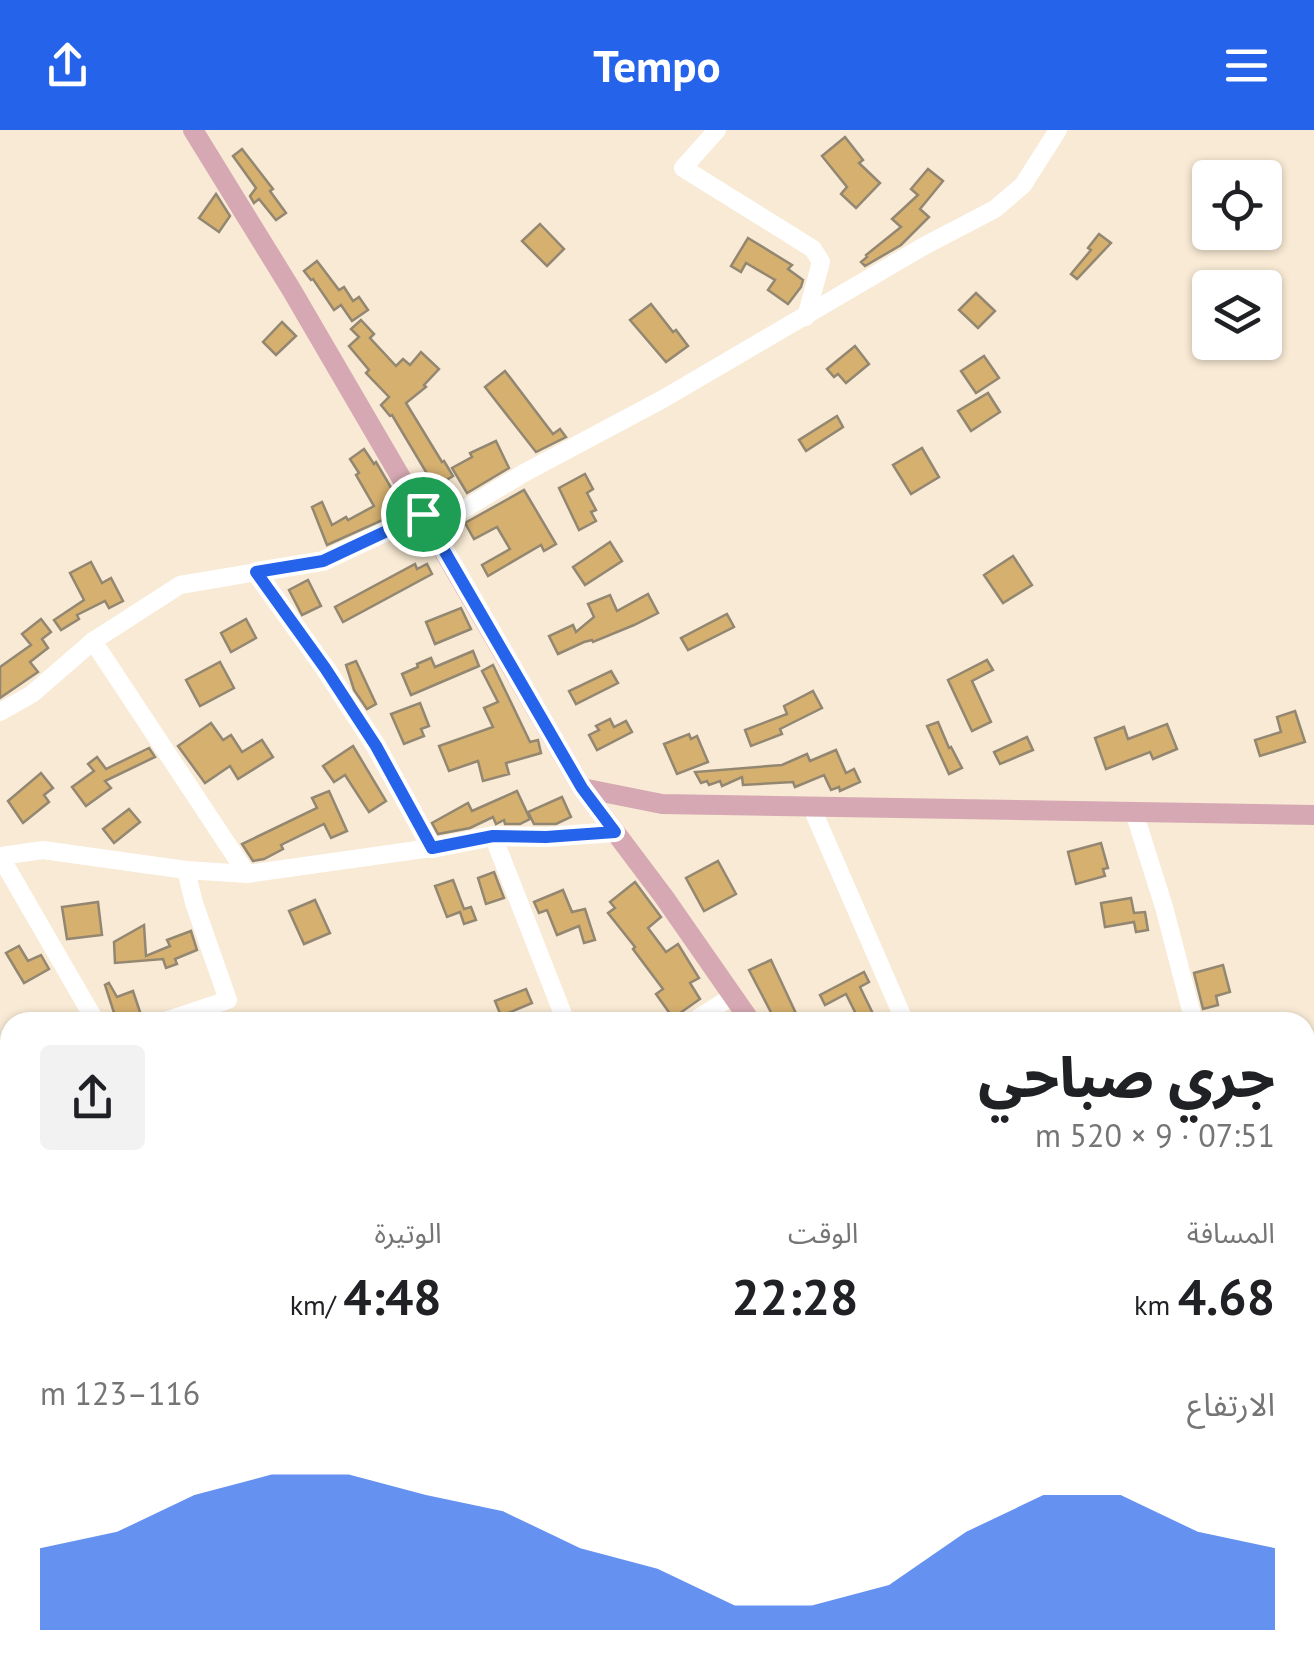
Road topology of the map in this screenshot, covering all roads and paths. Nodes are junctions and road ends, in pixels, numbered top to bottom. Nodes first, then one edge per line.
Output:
1 (193, 130) edge
2 (718, 130) edge
3 (1058, 130) edge
4 (806, 317) junction
5 (427, 522) junction
6 (256, 572) junction
7 (93, 641) junction
8 (0, 712) edge
9 (582, 788) junction
10 (811, 806) junction
11 (1134, 812) junction
12 (1314, 814) edge
13 (615, 832) junction
14 (493, 836) junction
15 (432, 848) junction
16 (0, 856) edge
17 (186, 870) junction
18 (247, 874) junction
19 (733, 996) junction
20 (90, 1012) edge
21 (192, 1012) edge
22 (562, 1012) edge
23 (708, 1012) edge
24 (745, 1012) edge
25 (901, 1012) edge
26 (1191, 1012) edge

1 - 5 main road
2 - 4 street
3 - 4 street
4 - 5 street
5 - 6 street
5 - 9 main road
6 - 7 street
6 - 15 street
7 - 8 street
7 - 18 street
9 - 10 main road
9 - 13 main road
10 - 11 main road
10 - 25 street
11 - 12 main road
11 - 26 street
13 - 14 street
13 - 19 main road
14 - 15 street
14 - 22 street
15 - 18 street
16 - 17 street
16 - 20 street
17 - 18 street
17 - 21 street
19 - 23 street
19 - 24 main road

